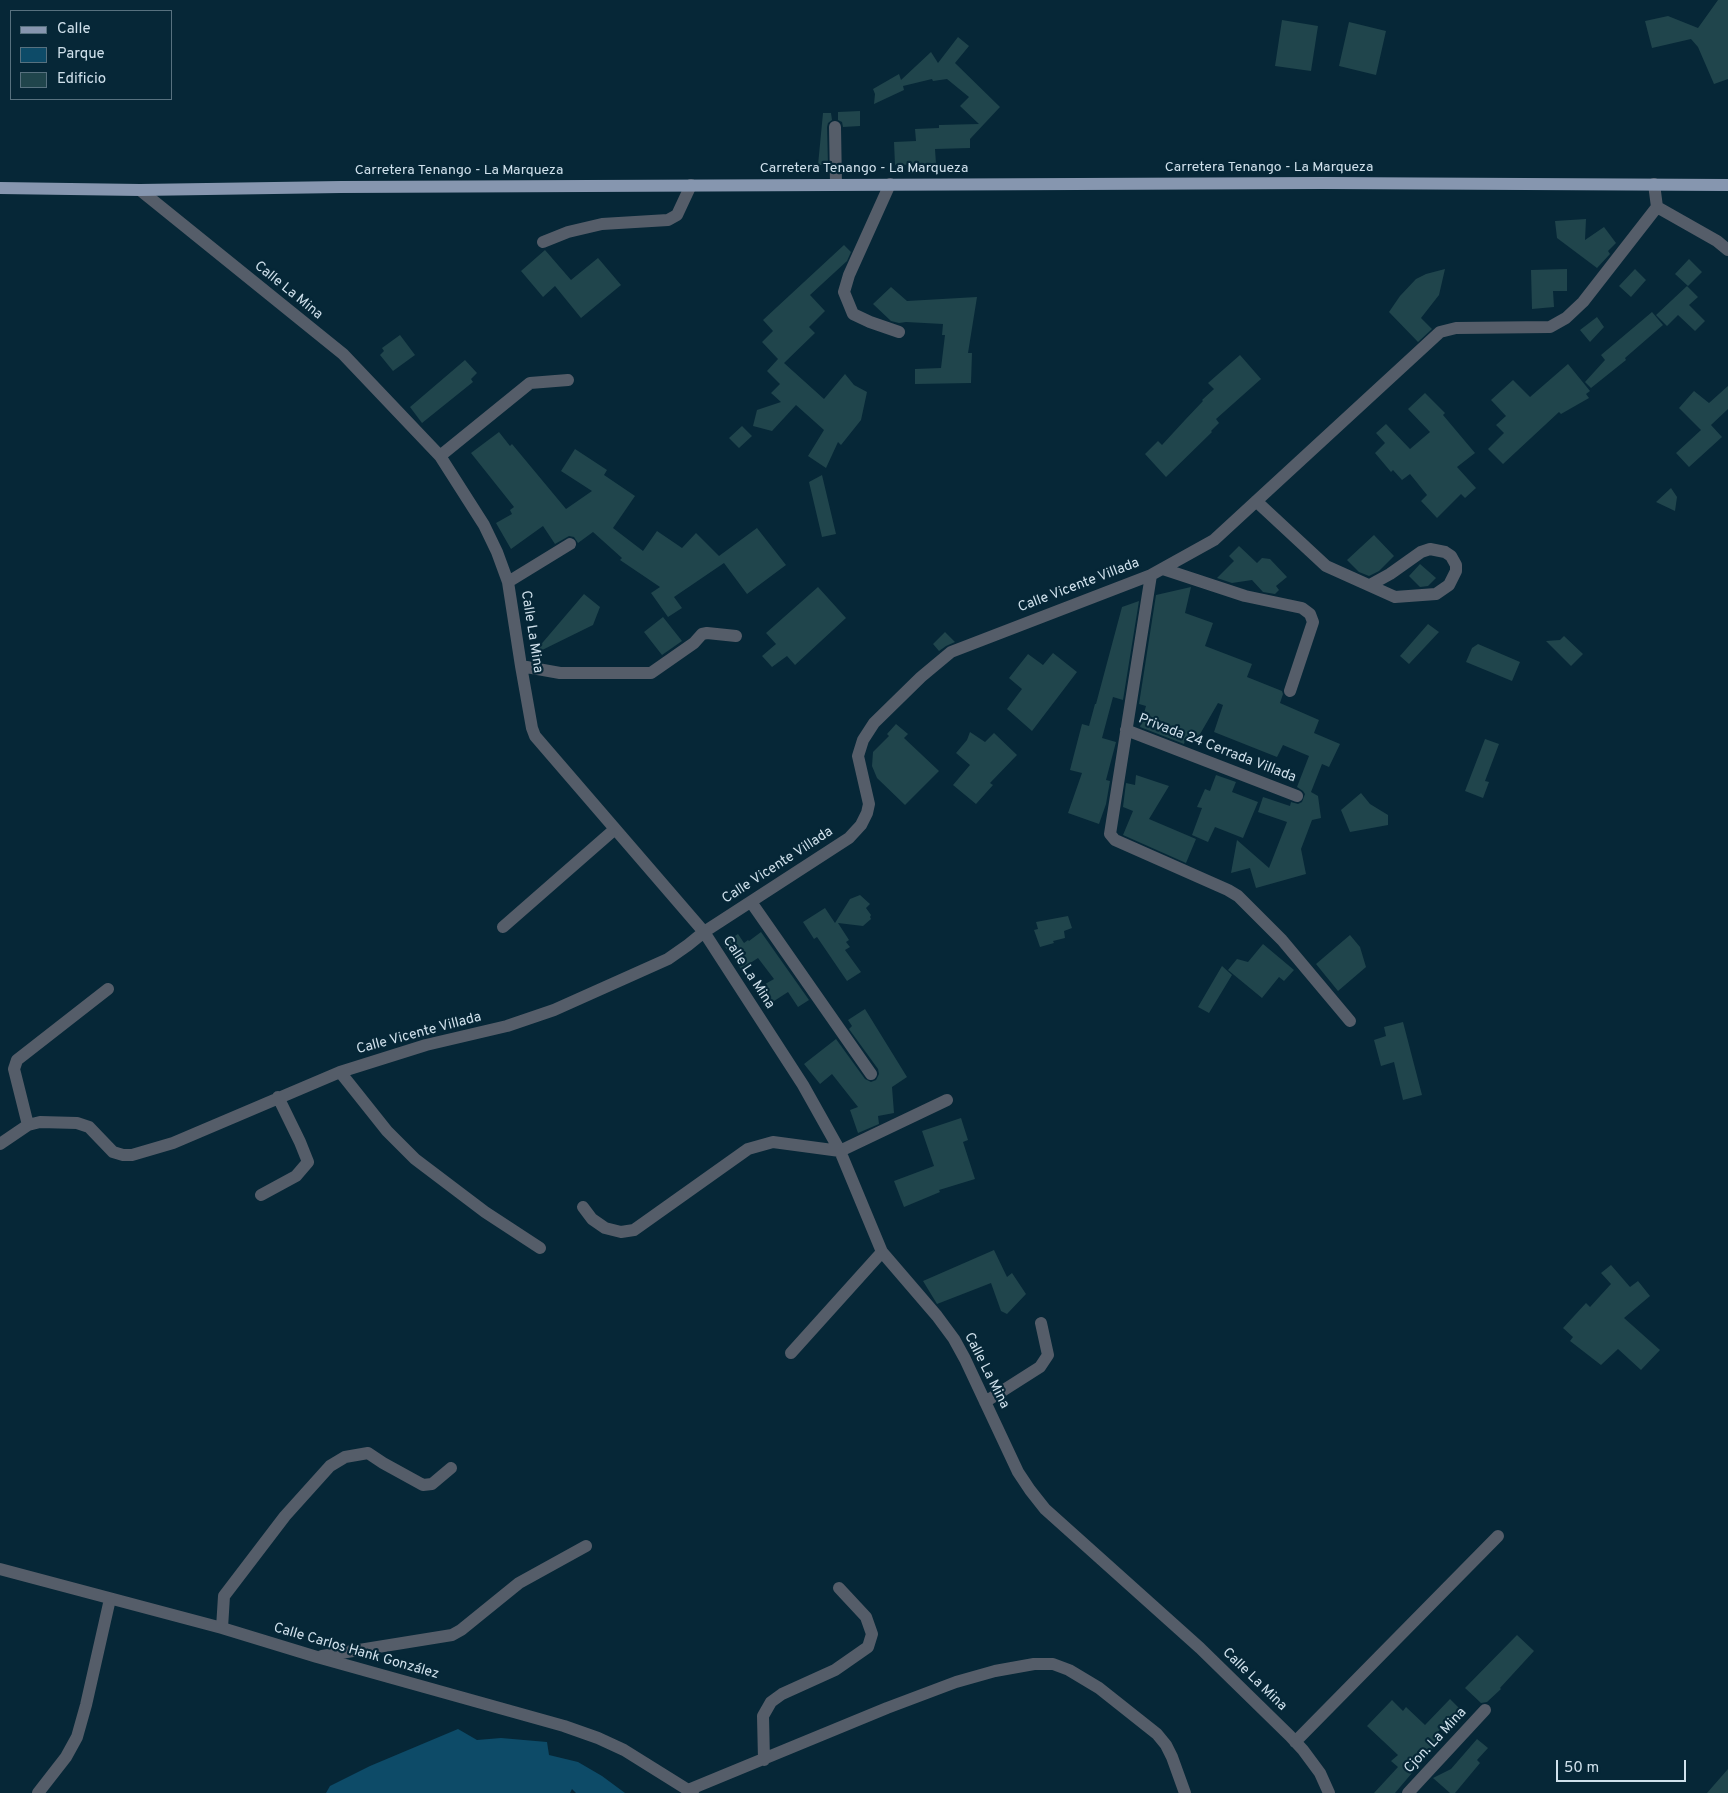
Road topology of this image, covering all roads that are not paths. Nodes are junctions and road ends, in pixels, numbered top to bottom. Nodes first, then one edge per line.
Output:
1 (835, 126) dead end
2 (836, 184) junction
3 (890, 184) junction
4 (1654, 184) junction
5 (691, 185) junction
6 (1728, 185) edge
7 (0, 188) edge
8 (140, 190) junction
9 (1657, 207) junction
10 (543, 242) dead end
11 (1728, 250) edge
12 (899, 332) dead end
13 (568, 380) dead end
14 (440, 456) junction
15 (1256, 501) junction
16 (570, 544) dead end
17 (1157, 572) junction
18 (508, 582) junction
19 (1370, 585) junction
20 (736, 636) dead end
21 (521, 666) junction
22 (1290, 691) dead end
23 (1126, 730) junction
24 (1297, 796) dead end
25 (615, 829) junction
26 (751, 902) junction
27 (502, 927) dead end
28 (704, 932) junction
29 (108, 989) dead end
30 (1350, 1021) dead end
31 (340, 1072) junction
32 (871, 1074) dead end
33 (278, 1097) junction
34 (947, 1100) dead end
35 (28, 1125) junction
36 (0, 1144) edge
37 (840, 1151) junction
38 (261, 1195) dead end
39 (583, 1207) dead end
40 (540, 1248) dead end
41 (882, 1252) junction
42 (1041, 1323) dead end
43 (790, 1353) dead end
44 (985, 1402) junction
45 (451, 1468) dead end
46 (1498, 1536) dead end
47 (586, 1546) dead end
48 (0, 1569) edge
49 (839, 1588) dead end
50 (110, 1599) junction
51 (222, 1628) junction
52 (317, 1657) junction
53 (1485, 1710) dead end
54 (1295, 1742) junction
55 (764, 1760) junction
56 (690, 1792) edge
57 (38, 1793) edge
58 (1185, 1793) edge
59 (1329, 1793) edge
60 (1408, 1793) edge

1 - 2 street
2 - 3 main road, Carretera Tenango - La Marqueza
2 - 5 main road, Carretera Tenango - La Marqueza
3 - 4 main road, Carretera Tenango - La Marqueza
3 - 12 street
4 - 6 main road, Carretera Tenango - La Marqueza
4 - 9 street
5 - 8 main road, Carretera Tenango - La Marqueza
5 - 10 street
7 - 8 main road, Carretera Tenango - La Marqueza
8 - 14 street, Calle La Mina
9 - 11 street
9 - 15 street, Calle Vicente Villada
13 - 14 street
14 - 18 street, Calle La Mina
15 - 17 street, Calle Vicente Villada
15 - 19 street
16 - 18 street
17 - 22 street
17 - 23 street
17 - 26 street, Calle Vicente Villada
18 - 21 street, Calle La Mina
19 - 19 street
20 - 21 street
21 - 25 street, Calle La Mina
23 - 24 street, Privada 24 Cerrada Villada
23 - 30 street
25 - 27 street
25 - 28 street, Calle La Mina
26 - 28 street, Calle Vicente Villada
26 - 32 street
28 - 31 street, Calle Vicente Villada
28 - 37 street, Calle La Mina
29 - 35 street
31 - 33 street, Calle Vicente Villada
31 - 40 street
33 - 35 street, Calle Vicente Villada
33 - 38 street
34 - 37 street
35 - 36 street, Calle Vicente Villada
37 - 39 street
37 - 41 street, Calle La Mina
41 - 43 street
41 - 44 street, Calle La Mina
42 - 44 street
44 - 54 street, Calle La Mina
45 - 51 street
46 - 54 street
47 - 52 street
48 - 50 street, Calle Carlos Hank González
49 - 55 street
50 - 51 street, Calle Carlos Hank González
50 - 57 street
51 - 52 street, Calle Carlos Hank González
52 - 56 street, Calle Carlos Hank González
53 - 60 street, Cjon. La Mina
54 - 59 street, Calle La Mina
55 - 56 street
55 - 58 street

